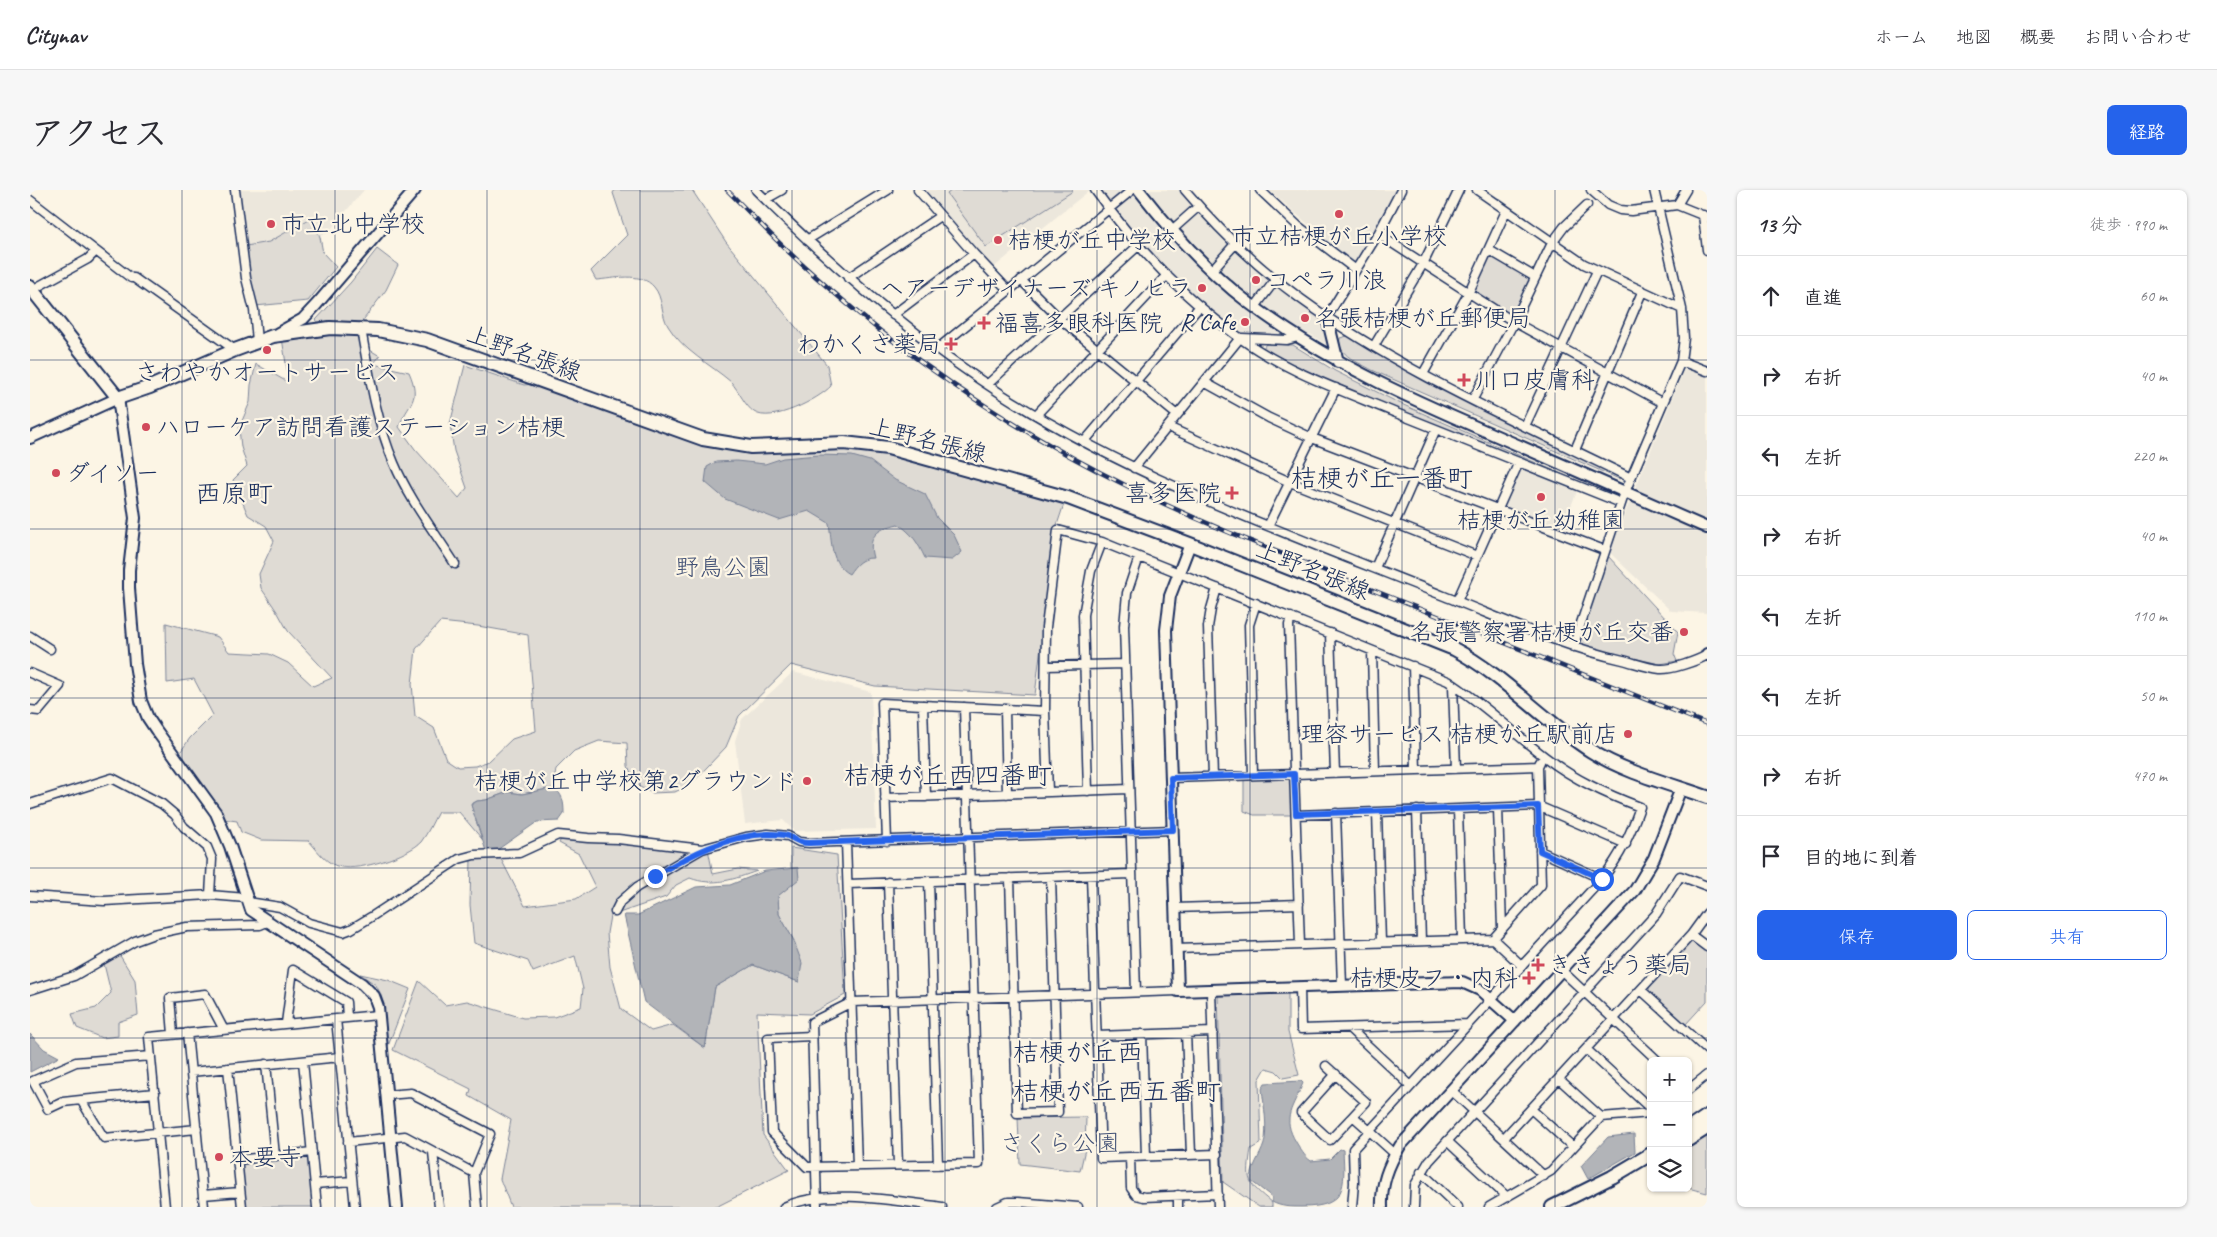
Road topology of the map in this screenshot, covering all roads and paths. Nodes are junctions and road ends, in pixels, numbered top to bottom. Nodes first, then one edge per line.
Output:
1 (235, 190) edge
2 (416, 190) edge
3 (756, 190) edge
4 (782, 190) edge
5 (888, 190) edge
6 (918, 190) edge
7 (1095, 190) edge
8 (1132, 190) edge
9 (1138, 190) edge
10 (1185, 190) edge
11 (1260, 190) edge
12 (1401, 190) edge
13 (1459, 190) edge
14 (1477, 190) edge
15 (1591, 190) edge
16 (1654, 190) edge
17 (1686, 190) edge
18 (766, 199) junction
19 (30, 200) edge
20 (1587, 205) dead end
21 (1677, 205) junction
22 (1199, 206) junction
23 (1658, 206) junction
24 (1109, 209) junction
25 (1506, 211) junction
26 (940, 216) junction
27 (1705, 216) edge
28 (1172, 230) junction
29 (1378, 234) junction
30 (807, 240) junction
31 (1236, 243) junction
32 (1552, 243) junction
33 (1139, 245) junction
34 (1489, 250) junction
35 (1707, 250) edge
36 (96, 252) junction
37 (974, 254) junction
38 (1423, 264) junction
39 (1212, 270) junction
40 (1356, 270) junction
41 (1597, 271) junction
42 (1166, 275) junction
43 (1535, 277) junction
44 (848, 278) junction
45 (1276, 279) junction
46 (1022, 280) junction
47 (31, 289) edge
48 (1008, 290) junction
49 (1642, 292) junction
50 (1468, 294) junction
51 (1200, 306) junction
52 (1254, 307) junction
53 (1682, 309) junction
54 (893, 315) junction
55 (1327, 317) junction
56 (1059, 318) junction
57 (1514, 322) junction
58 (362, 328) junction
59 (273, 336) junction
60 (1298, 337) junction
61 (1240, 338) junction
62 (257, 341) junction
63 (1374, 346) junction
64 (1562, 348) junction
65 (937, 349) junction
66 (235, 350) junction
67 (1097, 350) junction
68 (1681, 361) junction
69 (1338, 362) junction
70 (1707, 371) edge
71 (1609, 373) junction
72 (1423, 374) junction
73 (1136, 381) junction
74 (1204, 382) junction
75 (988, 384) junction
76 (1336, 388) junction
77 (118, 398) junction
78 (1473, 399) junction
79 (1663, 403) junction
80 (1036, 415) junction
81 (1177, 415) junction
82 (1525, 426) junction
83 (1168, 427) junction
84 (1436, 429) junction
85 (30, 438) edge
86 (1312, 438) junction
87 (1084, 442) junction
88 (1575, 450) junction
89 (1519, 462) junction
90 (1134, 468) junction
91 (1415, 478) junction
92 (1630, 478) junction
93 (1290, 482) junction
94 (1625, 492) junction
95 (1621, 503) junction
96 (1498, 510) junction
97 (1395, 523) junction
98 (1268, 526) junction
99 (1707, 528) edge
100 (1102, 542) junction
101 (1190, 544) junction
102 (1604, 550) junction
103 (1477, 556) junction
104 (1139, 557) junction
105 (455, 564) dead end
106 (1375, 568) junction
107 (1178, 573) junction
108 (1217, 588) junction
109 (1457, 601) junction
110 (1256, 604) junction
111 (1291, 617) junction
112 (1330, 633) junction
113 (30, 636) edge
114 (1573, 647) junction
115 (50, 649) dead end
116 (1372, 651) junction
117 (1707, 655) edge
118 (1124, 664) junction
119 (1084, 665) junction
120 (1046, 666) junction
121 (1412, 666) junction
122 (30, 672) edge
123 (1454, 684) junction
124 (923, 705) junction
125 (964, 707) junction
126 (1005, 709) junction
127 (30, 710) edge
128 (1045, 711) junction
129 (1544, 757) junction
130 (1538, 766) junction
131 (1456, 769) junction
132 (1416, 770) junction
133 (1375, 771) junction
134 (1335, 773) junction
135 (1294, 774) junction
136 (1253, 775) junction
137 (1213, 777) junction
138 (1171, 778) junction
139 (1681, 788) junction
140 (1129, 789) junction
141 (1088, 791) junction
142 (1048, 792) junction
143 (1006, 794) junction
144 (967, 796) junction
145 (926, 797) junction
146 (1707, 797) edge
147 (885, 798) junction
148 (30, 804) edge
149 (1538, 806) junction
150 (1498, 808) junction
151 (1458, 809) junction
152 (1417, 810) junction
153 (1377, 812) junction
154 (1336, 813) junction
155 (1296, 814) junction
156 (1173, 830) junction
157 (1130, 832) junction
158 (968, 838) junction
159 (887, 841) junction
160 (846, 842) junction
161 (1626, 844) junction
162 (702, 849) junction
163 (1540, 851) junction
164 (1132, 874) junction
165 (1092, 876) junction
166 (1051, 877) junction
167 (1010, 878) junction
168 (1602, 879) junction
169 (970, 880) junction
170 (929, 881) junction
171 (888, 882) junction
172 (848, 884) junction
173 (1707, 886) edge
174 (210, 895) junction
175 (30, 896) edge
176 (247, 900) junction
177 (1298, 904) junction
178 (1175, 908) junction
179 (615, 912) dead end
180 (1707, 913) edge
181 (267, 922) junction
182 (1502, 928) junction
183 (1691, 935) junction
184 (1493, 938) junction
185 (1462, 939) junction
186 (1421, 940) junction
187 (1381, 942) junction
188 (1340, 943) junction
189 (1300, 945) junction
190 (1707, 947) edge
191 (1176, 949) junction
192 (1522, 966) junction
193 (1561, 970) junction
194 (1342, 986) junction
195 (1300, 987) junction
196 (30, 990) edge
197 (1211, 990) junction
198 (1641, 990) junction
199 (1178, 991) junction
200 (1136, 992) junction
201 (1584, 992) junction
202 (1095, 994) junction
203 (1054, 995) junction
204 (1014, 996) junction
205 (974, 998) junction
206 (932, 1000) junction
207 (1492, 1000) junction
208 (892, 1001) junction
209 (852, 1002) junction
210 (378, 1015) junction
211 (347, 1018) junction
212 (336, 1019) junction
213 (1614, 1019) junction
214 (1515, 1021) junction
215 (286, 1024) junction
216 (1468, 1024) junction
217 (1349, 1028) junction
218 (224, 1030) junction
219 (1213, 1032) junction
220 (187, 1033) junction
221 (1186, 1033) junction
222 (173, 1034) junction
223 (1142, 1034) junction
224 (812, 1036) junction
225 (1096, 1036) junction
226 (1586, 1049) junction
227 (1707, 1050) edge
228 (151, 1056) junction
229 (340, 1057) junction
230 (1654, 1057) edge
231 (303, 1061) junction
232 (266, 1064) junction
233 (1326, 1066) dead end
234 (228, 1068) junction
235 (191, 1072) junction
236 (1336, 1074) junction
237 (1707, 1075) edge
238 (1559, 1079) junction
239 (1411, 1086) junction
240 (1692, 1086) edge
241 (1451, 1090) junction
242 (155, 1093) junction
243 (386, 1095) junction
244 (81, 1100) junction
245 (1647, 1105) edge
246 (1531, 1109) junction
247 (1474, 1111) junction
248 (1647, 1113) edge
249 (1353, 1116) junction
250 (1707, 1116) edge
251 (1601, 1118) junction
252 (1692, 1126) edge
253 (197, 1128) junction
254 (1707, 1128) edge
255 (158, 1132) junction
256 (1370, 1132) junction
257 (390, 1137) junction
258 (1692, 1137) edge
259 (1504, 1138) junction
260 (1447, 1141) junction
261 (348, 1142) junction
262 (1573, 1147) junction
263 (312, 1152) junction
264 (433, 1152) junction
265 (1191, 1154) junction
266 (1217, 1154) junction
267 (1395, 1154) junction
268 (275, 1156) junction
269 (1146, 1156) junction
270 (1647, 1156) edge
271 (1130, 1157) junction
272 (237, 1160) junction
273 (938, 1165) junction
274 (857, 1166) junction
275 (898, 1166) junction
276 (1647, 1166) edge
277 (817, 1167) junction
278 (1421, 1172) junction
279 (474, 1173) junction
280 (1544, 1176) junction
281 (352, 1181) junction
282 (315, 1184) junction
283 (240, 1192) junction
284 (1218, 1194) junction
285 (203, 1195) junction
286 (1178, 1196) junction
287 (859, 1197) junction
288 (1507, 1197) junction
289 (817, 1203) edge
290 (900, 1204) edge
291 (1032, 1205) edge
292 (165, 1207) edge
293 (204, 1207) edge
294 (242, 1207) edge
295 (317, 1207) edge
296 (355, 1207) edge
297 (397, 1207) edge
298 (439, 1207) edge
299 (477, 1207) edge
300 (784, 1207) edge
301 (859, 1207) edge
302 (942, 1207) edge
303 (997, 1207) edge
304 (1078, 1207) edge
305 (1178, 1207) edge
306 (1218, 1207) edge
307 (1352, 1207) edge
308 (1382, 1207) edge
309 (1414, 1207) edge
310 (1458, 1207) edge
311 (1489, 1207) edge
312 (1552, 1207) edge
313 (1570, 1207) edge

1 - 62 street
2 - 59 street
3 - 18 street
4 - 18 street
5 - 30 street
6 - 26 street
7 - 24 street
8 - 24 street
9 - 28 street
10 - 22 street
11 - 40 street
12 - 29 street
13 - 38 street
14 - 25 street
15 - 23 street
16 - 23 street
17 - 21 street
18 - 30 street
19 - 36 street
20 - 32 street
21 - 23 street
21 - 27 street
22 - 28 street
22 - 31 street
23 - 53 street
24 - 33 street
24 - 46 street
25 - 32 street
25 - 34 street
26 - 37 street
26 - 44 street
27 - 35 street
28 - 39 street
29 - 38 street
29 - 40 street
30 - 44 street
31 - 39 street
31 - 45 street
32 - 41 street
32 - 43 street
33 - 42 street
33 - 56 street
34 - 43 street
34 - 50 street
36 - 47 street
36 - 66 street
37 - 48 street
37 - 54 street
38 - 50 street
38 - 63 street
39 - 52 street
40 - 55 street
41 - 49 street
41 - 64 street
42 - 51 street
42 - 67 street
43 - 57 street
44 - 54 street
45 - 52 street
45 - 55 street
46 - 48 street
46 - 56 street
47 - 77 main road
48 - 65 street
49 - 53 street
49 - 71 street
50 - 57 street
50 - 72 street
51 - 61 street
51 - 73 street
52 - 60 street
53 - 68 street
54 - 65 street
55 - 63 street
55 - 69 street
56 - 67 street
56 - 75 street
57 - 64 street
57 - 78 street
58 - 59 main road, 上野名張線
58 - 101 main road, 上野名張線
58 - 105 street
59 - 62 main road, 上野名張線
60 - 61 street
60 - 69 street
61 - 74 street
61 - 76 street
62 - 66 main road, 上野名張線
63 - 72 street
64 - 71 street
64 - 82 street
65 - 75 street
66 - 77 main road, 上野名張線
67 - 73 street
67 - 80 street
68 - 70 street
68 - 79 street
69 - 94 street
71 - 79 street
71 - 88 street
72 - 78 street
73 - 81 street
73 - 87 street
74 - 81 street
74 - 86 street
75 - 80 street
76 - 84 street
76 - 86 street
77 - 85 street
77 - 176 street
78 - 82 street
79 - 92 street
80 - 87 street
81 - 83 street
82 - 88 street
83 - 90 street
83 - 93 street
84 - 89 street
84 - 91 street
86 - 91 street
86 - 93 street
87 - 90 street
88 - 92 street
89 - 95 street
89 - 96 street
90 - 98 street
91 - 96 street
91 - 97 street
92 - 94 street
93 - 97 street
93 - 98 street
94 - 95 street
94 - 99 street
95 - 102 street
96 - 102 street
96 - 103 street
97 - 103 street
97 - 106 street
98 - 106 street
100 - 104 street
100 - 119 street
100 - 120 street
101 - 107 street
101 - 139 main road, 上野名張線
102 - 114 street
103 - 109 street
104 - 107 street
104 - 118 street
106 - 109 street
107 - 108 street
107 - 138 street
108 - 110 street
108 - 137 street
109 - 114 street
110 - 111 street
110 - 136 street
111 - 112 street
111 - 135 street
112 - 116 street
112 - 134 street
113 - 115 street
114 - 117 street
116 - 121 street
116 - 133 street
118 - 119 street
118 - 140 street
119 - 120 street
119 - 141 street
120 - 128 street
121 - 123 street
121 - 132 street
122 - 127 street
123 - 129 street
123 - 131 street
124 - 125 street
124 - 145 street
124 - 147 street
125 - 126 street
125 - 144 street
126 - 128 street
126 - 143 street
128 - 142 street
129 - 130 street
129 - 161 street
130 - 131 street
130 - 149 street
131 - 132 street
132 - 133 street
133 - 134 street
134 - 135 street
135 - 136 street
135 - 155 street
136 - 137 street
137 - 138 street
138 - 156 street
139 - 146 main road, 上野名張線
139 - 193 street
140 - 141 street
140 - 157 street
141 - 142 street
142 - 143 street
143 - 144 street
144 - 145 street
144 - 158 street
145 - 147 street
147 - 159 street
148 - 174 street
149 - 150 street
149 - 161 street
149 - 163 street
150 - 151 street
150 - 182 street
151 - 152 street
151 - 185 street
152 - 153 street
152 - 186 street
153 - 154 street
153 - 187 street
154 - 155 street
154 - 188 street
155 - 177 street
156 - 157 street
156 - 178 street
157 - 158 street
157 - 164 street
158 - 159 street
158 - 169 street
159 - 160 street
160 - 162 street
160 - 172 street
161 - 168 street
162 - 176 street
162 - 179 street
163 - 168 street
163 - 182 street
164 - 165 street
164 - 200 street
165 - 166 street
165 - 202 street
166 - 167 street
166 - 203 street
167 - 169 street
167 - 204 street
168 - 192 street
169 - 170 street
169 - 205 street
170 - 171 street
170 - 206 street
171 - 172 street
171 - 208 street
172 - 209 street
173 - 201 street
174 - 175 street
174 - 176 street
176 - 181 street
177 - 178 street
177 - 189 street
178 - 191 street
180 - 183 street
181 - 196 street
181 - 210 street
182 - 184 street
183 - 190 street
183 - 198 street
184 - 185 street
184 - 192 street
185 - 186 street
186 - 187 street
187 - 188 street
188 - 189 street
188 - 194 street
189 - 191 street
191 - 199 street
192 - 207 street
193 - 201 street
193 - 214 street
194 - 195 street
194 - 207 street
195 - 197 street
195 - 217 street
197 - 199 street
197 - 219 street
198 - 213 street
198 - 227 street
199 - 200 street
200 - 202 street
201 - 213 street
201 - 247 street
202 - 203 street
202 - 225 street
203 - 204 street
203 - 204 street
204 - 205 street
205 - 206 street
205 - 273 street
206 - 208 street
206 - 273 street
207 - 214 street
207 - 216 street
208 - 209 street
208 - 275 street
209 - 224 street
209 - 274 street
210 - 211 street
210 - 243 street
211 - 212 street
211 - 215 street
212 - 215 street
212 - 229 street
213 - 226 street
213 - 230 street
214 - 241 street
215 - 218 street
216 - 217 street
216 - 239 street
217 - 239 street
218 - 220 street
218 - 222 street
219 - 221 street
219 - 266 street
220 - 222 street
220 - 235 street
221 - 223 street
221 - 265 street
222 - 228 street
223 - 225 street
223 - 269 street
224 - 277 street
224 - 277 street
225 - 271 street
226 - 238 street
226 - 245 street
228 - 242 street
228 - 244 street
229 - 231 street
229 - 261 street
231 - 232 street
231 - 263 street
232 - 234 street
232 - 268 street
233 - 236 street
234 - 235 street
234 - 272 street
235 - 253 street
236 - 249 street
236 - 249 street
237 - 240 street
238 - 246 street
238 - 251 street
239 - 256 street
241 - 247 street
241 - 267 street
242 - 244 street
242 - 255 street
243 - 257 street
243 - 279 street
244 - 255 street
246 - 259 street
246 - 262 street
247 - 259 street
247 - 260 street
248 - 251 street
249 - 256 street
250 - 252 main road
251 - 262 street
253 - 255 street
253 - 285 street
254 - 258 main road
255 - 292 street
256 - 267 street
256 - 307 street
257 - 261 street
257 - 264 street
257 - 297 street
259 - 280 street
260 - 278 street
260 - 288 street
261 - 281 street
262 - 280 street
263 - 268 street
263 - 282 street
264 - 279 street
264 - 298 street
265 - 266 street
265 - 269 street
266 - 284 street
267 - 308 street
268 - 272 street
269 - 271 street
270 - 312 main road
271 - 286 street
272 - 283 street
273 - 275 street
274 - 275 street
274 - 277 street
276 - 313 main road
277 - 289 street
278 - 309 street
278 - 310 street
279 - 299 street
280 - 288 street
281 - 282 street
281 - 296 street
282 - 295 street
283 - 285 street
283 - 294 street
284 - 286 street
284 - 306 street
285 - 293 street
286 - 305 street
287 - 289 street
287 - 290 street
287 - 301 street
288 - 311 street
289 - 300 street
290 - 302 street
291 - 303 street
291 - 304 street

